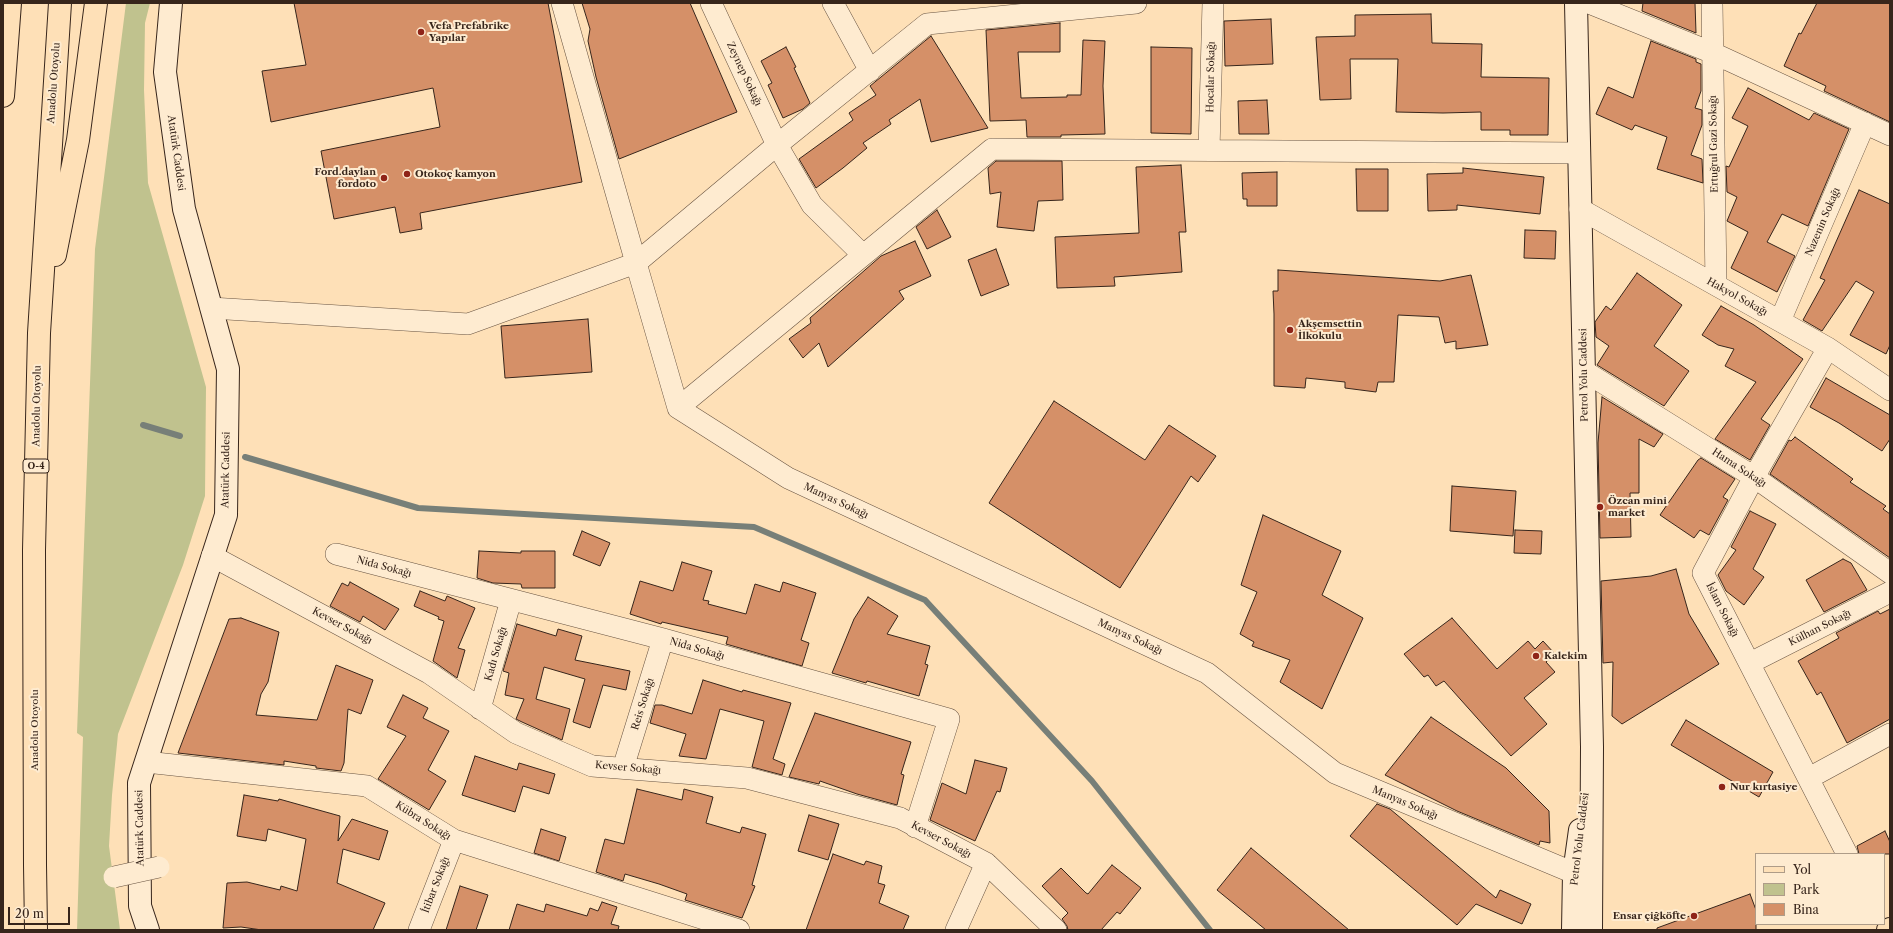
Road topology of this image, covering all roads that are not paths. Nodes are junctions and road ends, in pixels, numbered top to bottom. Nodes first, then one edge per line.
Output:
1 (10, 3) edge
2 (60, 3) edge
3 (96, 3) edge
4 (171, 3) edge
5 (562, 3) edge
6 (711, 3) edge
7 (833, 3) edge
8 (1136, 3) edge
9 (1213, 3) edge
10 (1576, 3) edge
11 (1589, 3) edge
12 (1712, 3) edge
13 (1713, 54) junction
14 (870, 71) junction
15 (3, 96) edge
16 (1866, 123) junction
17 (1890, 136) edge
18 (777, 145) junction
19 (1209, 150) junction
20 (1579, 152) junction
21 (1580, 209) junction
22 (863, 255) junction
23 (636, 263) junction
24 (1716, 285) junction
25 (211, 308) junction
26 (1780, 321) junction
27 (39, 333) junction
28 (1828, 348) junction
29 (1584, 371) junction
30 (1888, 384) edge
31 (678, 408) junction
32 (1754, 477) junction
33 (336, 554) dead end
34 (212, 556) junction
35 (1890, 573) edge
36 (1890, 592) edge
37 (511, 600) junction
38 (663, 639) junction
39 (1750, 663) junction
40 (480, 709) junction
41 (1890, 734) edge
42 (1592, 747) junction
43 (146, 762) junction
44 (623, 768) junction
45 (1809, 778) junction
46 (915, 827) junction
47 (454, 840) junction
48 (1846, 853) edge
49 (986, 863) junction
50 (159, 867) dead end
51 (1574, 873) junction
52 (114, 877) dead end
53 (36, 930) edge
54 (148, 930) edge
55 (419, 930) edge
56 (740, 930) edge
57 (956, 930) edge
58 (1056, 930) edge
59 (1573, 930) edge
60 (1591, 930) edge

1 - 15 highway
2 - 27 highway, Anadolu Otoyolu / O-4
3 - 27 highway
4 - 25 main road, Atatürk Caddesi
5 - 23 street
6 - 18 street, Zeynep Sokağı
7 - 14 street
8 - 14 street
9 - 19 street, Hocalar Sokağı
10 - 20 main road, Petrol Yolu Caddesi
11 - 13 street
12 - 13 street, Ertuğrul Gazi Sokağı
13 - 16 street
13 - 24 street, Ertuğrul Gazi Sokağı
14 - 18 street
16 - 17 street
16 - 26 street, Nazenin Sokağı
18 - 22 street, Zeynep Sokağı
18 - 23 street
19 - 20 street
19 - 22 street
20 - 21 main road, Petrol Yolu Caddesi
21 - 24 street, Hakyol Sokağı
21 - 29 main road, Petrol Yolu Caddesi
22 - 31 street
23 - 25 street
23 - 31 street
24 - 26 street, Hakyol Sokağı
25 - 34 main road, Atatürk Caddesi
26 - 28 street, Hakyol Sokağı
27 - 53 highway, Anadolu Otoyolu / O-4
28 - 30 street, Hakyol Sokağı
28 - 32 street, İslam Sokağı
29 - 32 street, Hama Sokağı
29 - 42 main road, Petrol Yolu Caddesi
31 - 51 street, Manyas Sokağı
32 - 35 street, Hama Sokağı
32 - 39 street, İslam Sokağı
33 - 37 street, Nida Sokağı
34 - 40 street, Kevser Sokağı
34 - 43 main road, Atatürk Caddesi
36 - 39 street, Külhan Sokağı
37 - 38 street, Nida Sokağı
37 - 40 street, Kadı Sokağı
38 - 44 street, Reis Sokağı
38 - 46 street, Nida Sokağı
39 - 45 street, İslam Sokağı
40 - 44 street, Kevser Sokağı
41 - 45 street
42 - 51 main road, Petrol Yolu Caddesi
42 - 60 main road, Petrol Yolu Caddesi
43 - 47 street, Kübra Sokağı
43 - 54 main road, Atatürk Caddesi
44 - 46 street, Kevser Sokağı
45 - 48 street, İslam Sokağı
46 - 49 street, Kevser Sokağı
47 - 55 street, İtibar Sokağı
47 - 56 street, Kübra Sokağı
49 - 57 street
49 - 58 street, Kevser Sokağı
50 - 52 street, bridge
51 - 59 main road, Petrol Yolu Caddesi

